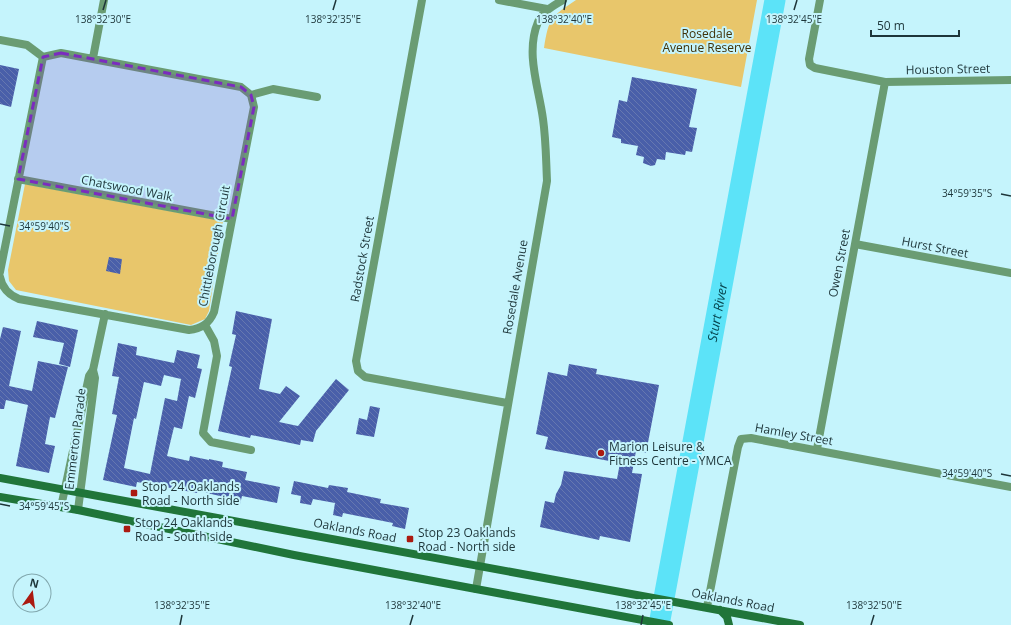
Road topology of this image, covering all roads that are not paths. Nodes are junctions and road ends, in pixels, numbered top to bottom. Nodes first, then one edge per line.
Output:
1 (104, 0) edge
2 (422, 0) edge
3 (499, 0) edge
4 (563, 0) edge
5 (820, 0) edge
6 (547, 9) junction
7 (0, 40) edge
8 (43, 57) junction
9 (93, 58) junction
10 (1011, 80) edge
11 (885, 82) junction
12 (251, 95) junction
13 (317, 98) dead end
14 (18, 179) junction
15 (232, 220) junction
16 (855, 244) junction
17 (0, 272) edge
18 (1011, 273) edge
19 (0, 278) edge
20 (2, 290) edge
21 (105, 314) junction
22 (205, 325) junction
23 (93, 370) junction
24 (507, 403) junction
25 (251, 450) dead end
26 (816, 450) junction
27 (0, 478) edge
28 (1011, 487) edge
29 (64, 490) junction
30 (80, 493) junction
31 (0, 497) edge
32 (61, 507) junction
33 (78, 510) junction
34 (480, 566) junction
35 (476, 589) junction
36 (707, 608) junction
37 (720, 610) junction
38 (669, 625) edge
39 (729, 625) edge
40 (800, 625) edge

1 - 9 street
2 - 24 street, Radstock Street
3 - 6 street
4 - 6 street
5 - 11 street, Houston Street
6 - 24 street, Rosedale Avenue
7 - 8 street
8 - 9 street
8 - 14 street
9 - 12 street
10 - 11 street, Houston Street
11 - 16 street, Owen Street
12 - 13 street
12 - 15 street, Chittleborough Circuit
14 - 15 street, Chatswood Walk
14 - 17 street
15 - 22 street, Chittleborough Circuit
16 - 18 street, Hurst Street
16 - 26 street, Owen Street
19 - 20 street, Chittleborough Circuit
20 - 21 street, Chittleborough Circuit
21 - 22 street, Chittleborough Circuit
21 - 23 street, Emmerton Parade
22 - 25 street
23 - 29 street, Emmerton Parade
23 - 30 street, Emmerton Parade
24 - 34 street, Rosedale Avenue
26 - 28 street, Hamley Street
26 - 36 street, Hamley Street
27 - 29 main road, Oaklands Road
29 - 30 main road, Oaklands Road
29 - 32 street, Emmerton Parade
30 - 33 street, Emmerton Parade
30 - 34 main road, Oaklands Road
31 - 32 main road
32 - 33 main road
33 - 35 main road
34 - 35 street, Rosedale Avenue
34 - 36 main road, Oaklands Road
35 - 38 main road
36 - 37 main road, Oaklands Road
37 - 39 main road
37 - 40 main road, Oaklands Road

